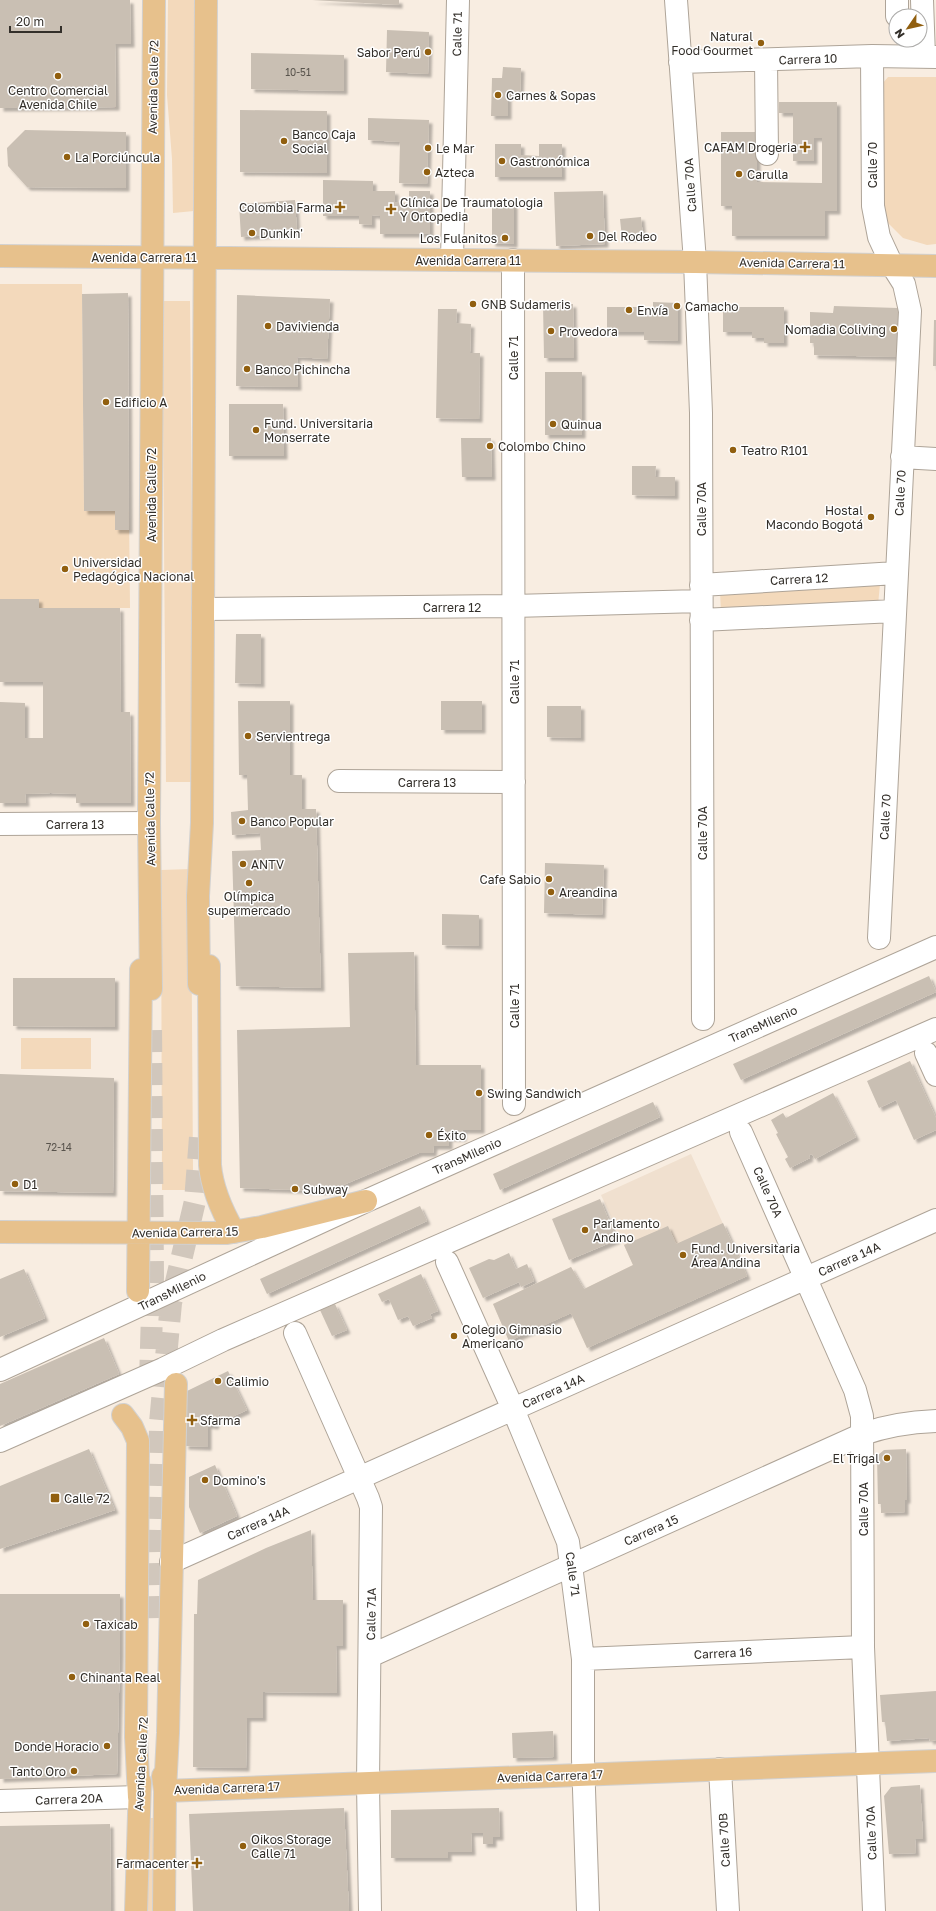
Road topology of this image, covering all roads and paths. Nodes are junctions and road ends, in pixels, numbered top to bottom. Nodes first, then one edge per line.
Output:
1 (154, 0) edge
2 (206, 0) edge
3 (458, 0) edge
4 (676, 0) edge
5 (922, 0) edge
6 (897, 48) edge
7 (872, 56) junction
8 (930, 57) edge
9 (766, 60) junction
10 (680, 62) junction
11 (767, 154) dead end
12 (0, 256) edge
13 (152, 257) junction
14 (205, 258) junction
15 (452, 260) junction
16 (513, 260) junction
17 (695, 262) junction
18 (892, 265) junction
19 (936, 266) edge
20 (902, 457) junction
21 (936, 459) edge
22 (896, 573) junction
23 (701, 602) junction
24 (513, 606) junction
25 (204, 609) junction
26 (894, 610) junction
27 (339, 781) dead end
28 (514, 782) junction
29 (149, 823) junction
30 (202, 823) junction
31 (0, 824) edge
32 (879, 938) dead end
33 (936, 947) edge
34 (199, 984) dead end
35 (151, 989) dead end
36 (703, 1019) dead end
37 (936, 1029) edge
38 (926, 1053) dead end
39 (936, 1075) edge
40 (514, 1104) dead end
41 (741, 1132) dead end
42 (366, 1201) junction
43 (936, 1220) edge
44 (0, 1232) edge
45 (234, 1232) junction
46 (140, 1233) junction
47 (447, 1262) dead end
48 (807, 1278) junction
49 (138, 1291) dead end
50 (295, 1333) dead end
51 (0, 1370) edge
52 (176, 1384) dead end
53 (513, 1409) junction
54 (123, 1415) dead end
55 (936, 1421) edge
56 (863, 1434) junction
57 (0, 1441) edge
58 (360, 1478) junction
59 (171, 1562) junction
60 (572, 1565) junction
61 (863, 1647) junction
62 (370, 1656) junction
63 (583, 1659) junction
64 (936, 1761) edge
65 (868, 1764) junction
66 (720, 1769) junction
67 (584, 1775) junction
68 (368, 1783) junction
69 (165, 1791) junction
70 (139, 1797) junction
71 (0, 1801) edge
72 (136, 1911) edge
73 (164, 1911) edge
74 (370, 1911) edge
75 (588, 1911) edge
76 (728, 1911) edge
77 (874, 1911) edge

1 - 13 main road, Avenida Calle 72
2 - 14 main road
3 - 15 street, Calle 71
4 - 10 street, Calle 70A
5 - 8 street
6 - 7 street, Carrera 10
6 - 8 street, Carrera 10
7 - 9 street, Carrera 10
7 - 18 street, Calle 70
9 - 10 street, Carrera 10
9 - 11 street
10 - 17 street, Calle 70A
12 - 13 main road, Avenida Carrera 11
13 - 14 main road, Avenida Carrera 11
13 - 29 main road, Avenida Calle 72
14 - 15 main road, Avenida Carrera 11
14 - 25 main road
15 - 16 main road, Avenida Carrera 11
16 - 17 main road, Avenida Carrera 11
16 - 24 street, Calle 71
17 - 18 main road, Avenida Carrera 11
17 - 23 street, Calle 70A
18 - 19 main road, Avenida Carrera 11
18 - 20 street, Calle 70
20 - 21 street
20 - 22 street, Calle 70
22 - 23 street, Carrera 12
22 - 26 street, Calle 70
23 - 24 street, Carrera 12
23 - 26 street, Carrera 12
23 - 36 street, Calle 70A
24 - 25 street, Carrera 12
24 - 28 street, Calle 71
25 - 30 main road
26 - 32 street, Calle 70
27 - 28 street, Carrera 13
28 - 40 street, Calle 71
29 - 31 street, Carrera 13
29 - 35 main road, Avenida Calle 72
29 - 46 main road
30 - 34 main road
30 - 45 main road
33 - 42 street, TransMilenio
37 - 57 street
38 - 39 street
41 - 48 street, Calle 70A
42 - 45 main road, Avenida Carrera 15
42 - 51 street, TransMilenio
43 - 48 street, Carrera 14A
44 - 46 main road, Avenida Carrera 15
45 - 46 main road, Avenida Carrera 15
46 - 49 main road
47 - 53 street, Calle 71
48 - 53 street, Carrera 14A
48 - 56 street, Calle 70A
50 - 58 street, Calle 71A
52 - 59 main road
53 - 58 street, Carrera 14A
53 - 60 street, Calle 71
54 - 70 main road
55 - 56 street, Carrera 15
56 - 60 street, Carrera 15
56 - 61 street, Calle 70A
58 - 59 street, Carrera 14A
58 - 62 street, Calle 71A
59 - 69 main road
60 - 62 street, Carrera 15
60 - 63 street, Calle 71
61 - 63 street, Carrera 16
61 - 65 street, Calle 70A
62 - 68 street, Calle 71A
63 - 67 street, Calle 71
64 - 65 main road, Avenida Carrera 17
65 - 66 main road, Avenida Carrera 17
65 - 77 street, Calle 70A
66 - 67 main road, Avenida Carrera 17
66 - 76 street, Calle 70B
67 - 68 main road, Avenida Carrera 17
67 - 75 street, Calle 71
68 - 69 main road, Avenida Carrera 17
68 - 74 street, Calle 71A
69 - 70 main road, Avenida Calle 72
69 - 73 main road, Avenida Calle 72
70 - 71 street, Carrera 20A
70 - 72 main road, Avenida Calle 72

